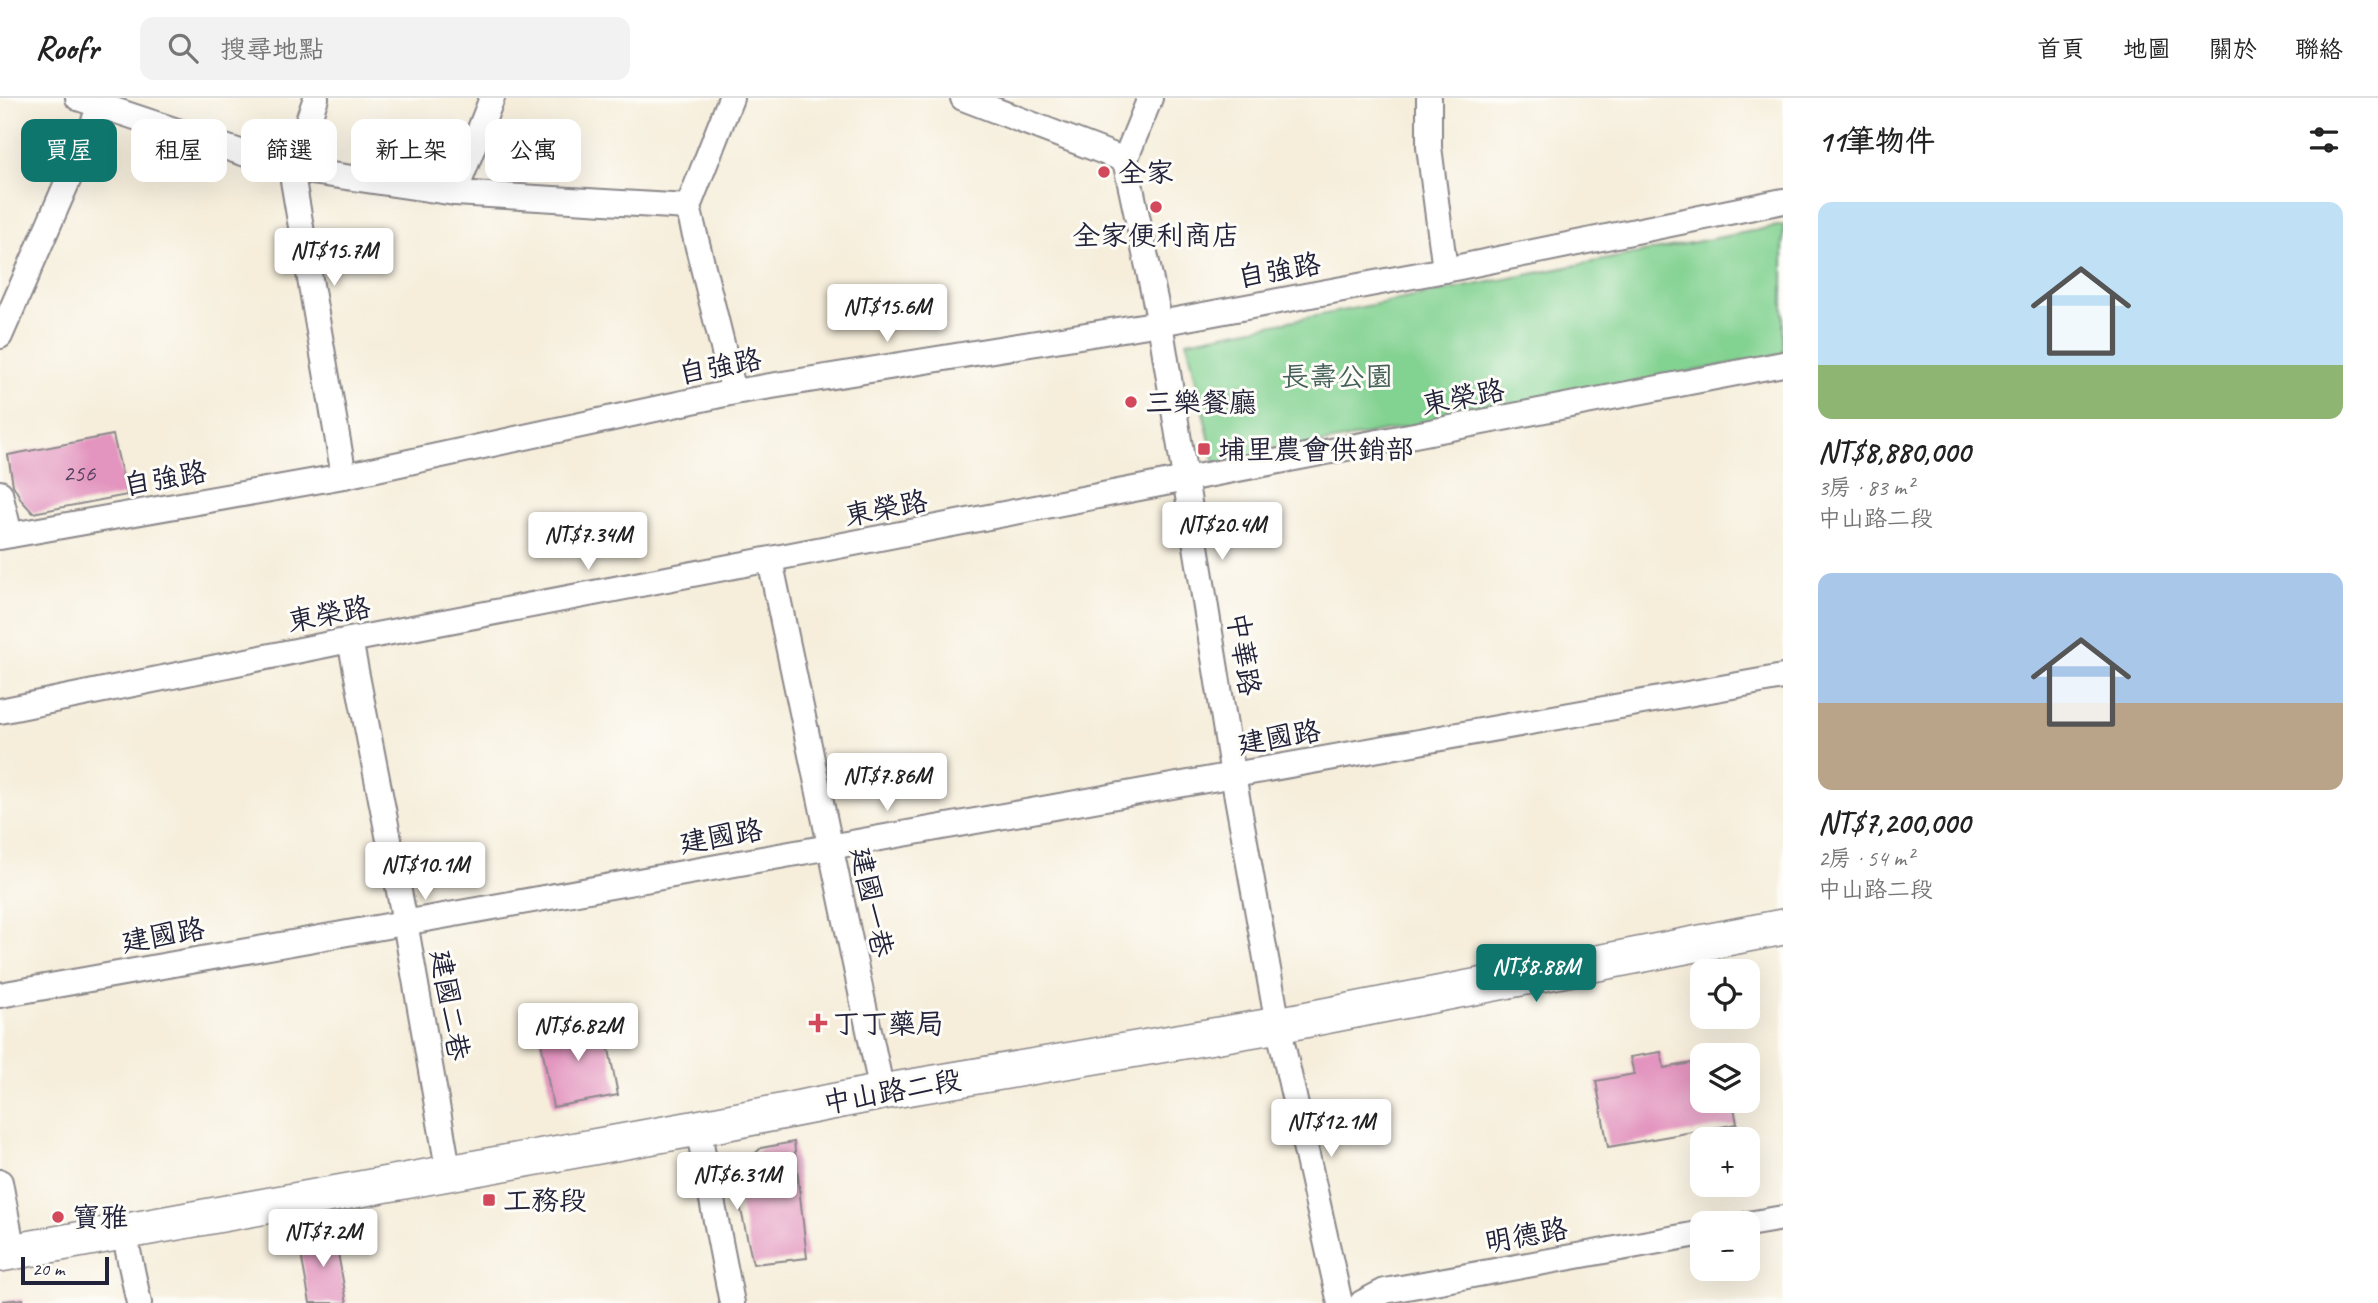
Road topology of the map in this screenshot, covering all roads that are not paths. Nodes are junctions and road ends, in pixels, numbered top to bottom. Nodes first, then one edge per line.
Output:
1 (316, 98) edge
2 (492, 98) edge
3 (731, 98) edge
4 (962, 98) edge
5 (1150, 98) edge
6 (1429, 98) edge
7 (94, 101) edge
8 (309, 119) edge
9 (241, 152) edge
10 (1125, 160) junction
11 (337, 176) edge
12 (293, 182) edge
13 (455, 193) junction
14 (1783, 201) edge
15 (688, 207) junction
16 (1445, 270) junction
17 (1160, 323) junction
18 (0, 336) edge
19 (1783, 365) edge
20 (734, 393) junction
21 (344, 476) junction
22 (1186, 481) junction
23 (0, 493) edge
24 (5, 536) edge
25 (770, 560) junction
26 (350, 640) junction
27 (1783, 677) edge
28 (0, 711) edge
29 (1233, 775) junction
30 (830, 846) junction
31 (405, 922) junction
32 (1783, 927) edge
33 (0, 995) edge
34 (1278, 1025) junction
35 (882, 1091) junction
36 (698, 1128) junction
37 (449, 1174) junction
38 (0, 1182) edge
39 (1783, 1218) edge
40 (1760, 1222) edge
41 (124, 1232) junction
42 (1690, 1235) edge
43 (6, 1253) edge
44 (139, 1303) edge
45 (732, 1303) edge
46 (1340, 1303) edge
47 (1363, 1303) edge

1 - 8 street
2 - 13 street
3 - 15 street
4 - 10 street
5 - 10 street
6 - 16 street
7 - 9 street
7 - 18 street
10 - 17 street, 中華路
11 - 13 street
12 - 21 street
13 - 15 street
14 - 16 street, 自強路
15 - 20 street
16 - 17 street, 自強路
17 - 20 street, 自強路
17 - 22 street, 中華路
19 - 22 street, 東榮路
20 - 21 street, 自強路
21 - 24 street, 自強路
22 - 25 street, 東榮路
22 - 29 street, 中華路
23 - 24 street
25 - 26 street, 東榮路
25 - 30 street, 建國一巷
26 - 28 street, 東榮路
26 - 31 street, 建國二巷
27 - 29 street, 建國路
29 - 30 street, 建國路
29 - 34 street, 中華路
30 - 31 street, 建國路
30 - 35 street, 建國一巷
31 - 33 street, 建國路
31 - 37 street, 建國二巷
32 - 34 street, 中山路二段
34 - 35 street, 中山路二段
34 - 46 street, 中華路
35 - 36 street, 中山路二段
36 - 37 street, 中山路二段
36 - 45 street
37 - 41 street, 中山路二段
38 - 43 street
39 - 40 street
41 - 43 street, 中山路二段
41 - 44 street
42 - 47 street, 明德路

